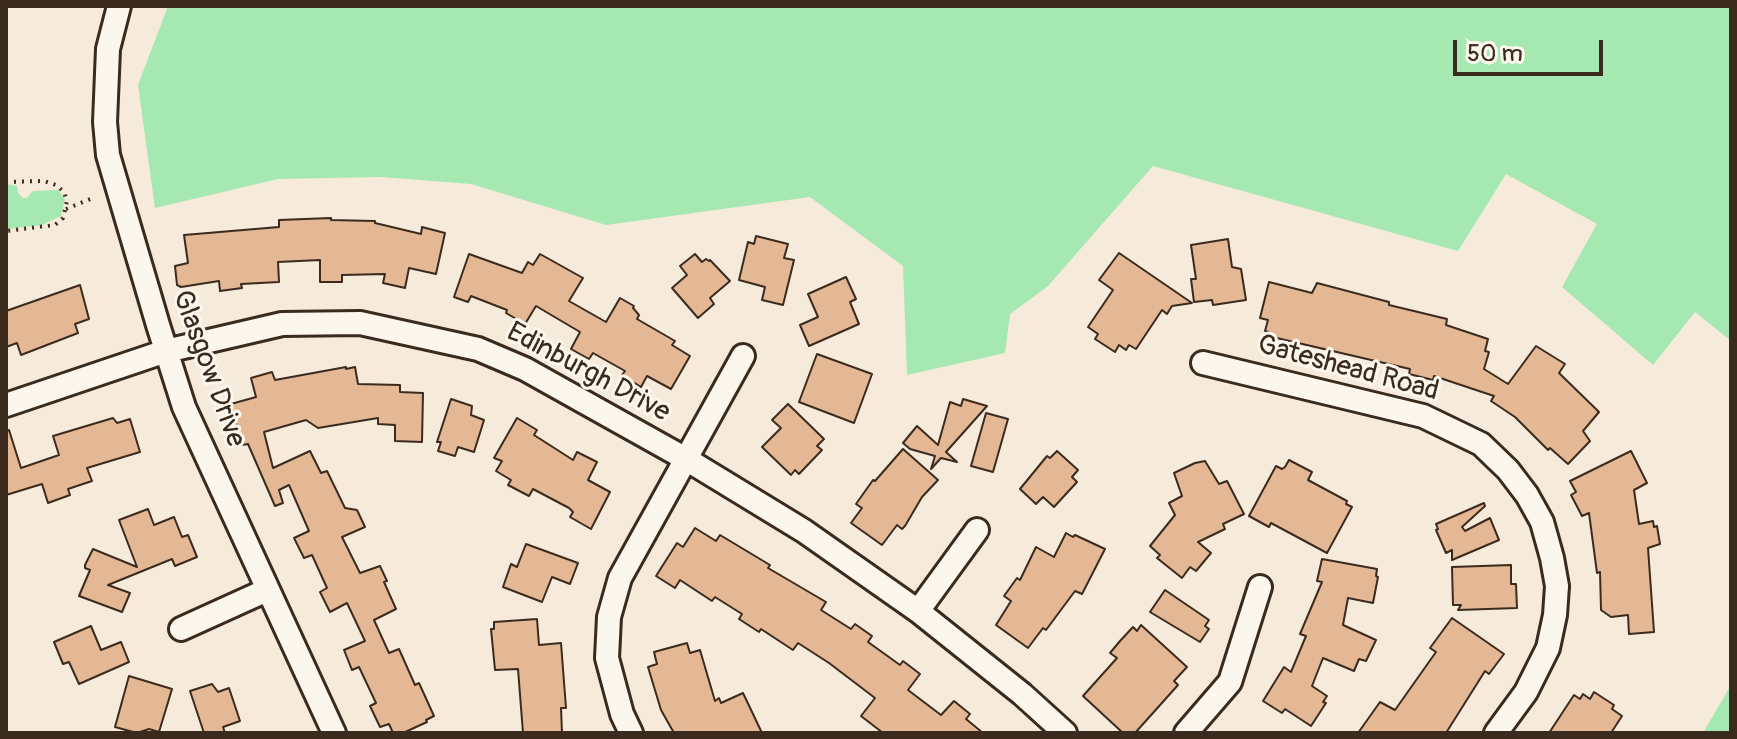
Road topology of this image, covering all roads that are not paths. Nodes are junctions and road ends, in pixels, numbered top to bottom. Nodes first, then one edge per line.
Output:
1 (119, 6) edge
2 (166, 351) junction
3 (743, 356) dead end
4 (1203, 363) dead end
5 (6, 405) edge
6 (686, 459) junction
7 (977, 530) dead end
8 (1260, 587) dead end
9 (267, 590) junction
10 (918, 611) junction
11 (181, 629) dead end
12 (334, 733) edge
13 (631, 733) edge
14 (1065, 733) edge
15 (1186, 733) edge
16 (1496, 733) edge

1 - 2 street, Glasgow Drive
2 - 5 street, Edinburgh Drive
2 - 6 street, Edinburgh Drive
2 - 9 street, Glasgow Drive
3 - 6 street
4 - 16 street, Gateshead Road
6 - 10 street, Edinburgh Drive
6 - 13 street
7 - 10 street
8 - 15 street
9 - 11 street
9 - 12 street, Glasgow Drive
10 - 14 street, Edinburgh Drive

